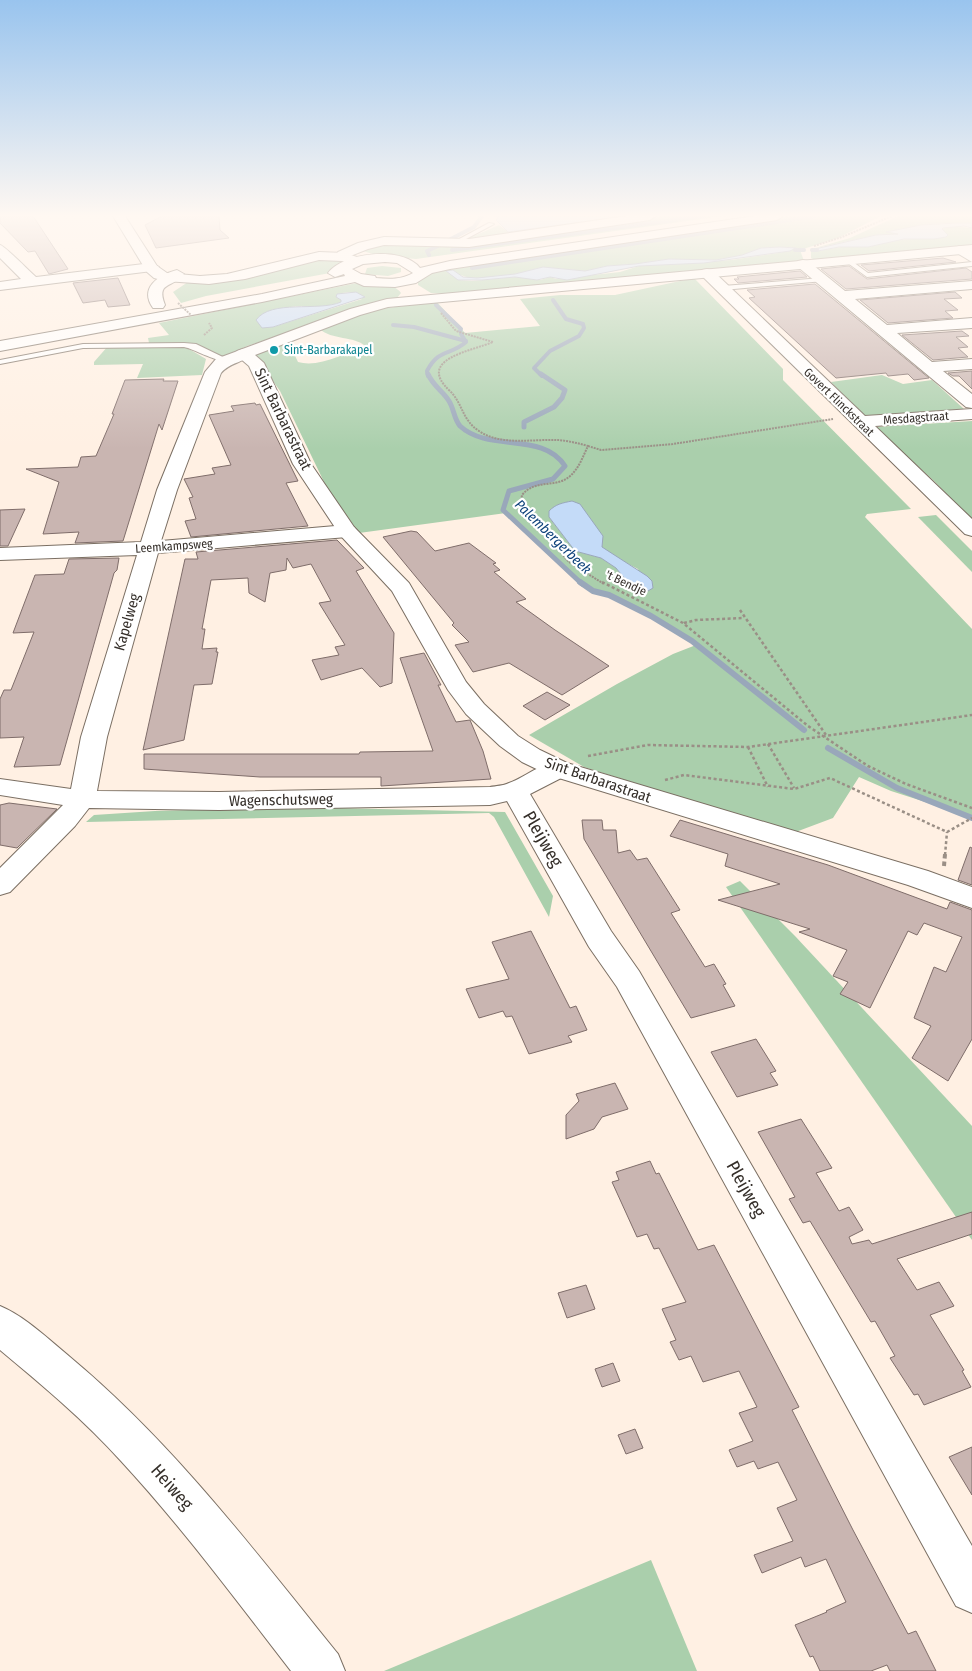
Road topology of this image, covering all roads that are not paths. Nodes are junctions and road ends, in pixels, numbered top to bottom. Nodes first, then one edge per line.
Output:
1 (154, 294) edge
2 (256, 294) edge
3 (262, 294) edge
4 (420, 294) edge
5 (477, 294) edge
6 (729, 294) edge
7 (839, 294) edge
8 (866, 294) edge
9 (842, 296) junction
10 (422, 299) junction
11 (158, 305) dead end
12 (972, 324) edge
13 (883, 330) junction
14 (0, 340) edge
15 (0, 346) edge
16 (234, 357) junction
17 (0, 362) edge
18 (972, 364) edge
19 (928, 367) junction
20 (972, 403) edge
21 (972, 414) edge
22 (857, 419) junction
23 (972, 530) edge
24 (347, 532) junction
25 (149, 548) junction
26 (0, 554) edge
27 (558, 769) junction
28 (0, 787) edge
29 (515, 791) junction
30 (82, 799) junction
31 (0, 885) edge
32 (972, 898) edge
33 (0, 1326) edge
34 (972, 1590) edge
35 (321, 1671) edge

1 - 11 street
2 - 14 street
3 - 15 street
4 - 10 street
5 - 10 street
6 - 22 street, Govert Flinckstraat
7 - 9 street
8 - 9 street
9 - 13 street
10 - 16 street
12 - 13 street
13 - 19 street
16 - 17 lane
16 - 24 street, Sint Barbarastraat
16 - 25 street, Kapelweg
18 - 19 street
19 - 20 street
21 - 22 street, Mesdagstraat
22 - 23 street, Govert Flinckstraat
24 - 25 street, Leemkampsweg
24 - 27 street, Sint Barbarastraat
25 - 26 street, Leemkampsweg
25 - 30 street, Kapelweg
27 - 29 street, Wagenschutsweg
27 - 32 street, Sint Barbarastraat
28 - 30 street, Wagenschutsweg
29 - 30 street, Wagenschutsweg
29 - 34 street, Pleijweg
30 - 31 street, Kapelweg
33 - 35 street, Heiweg

